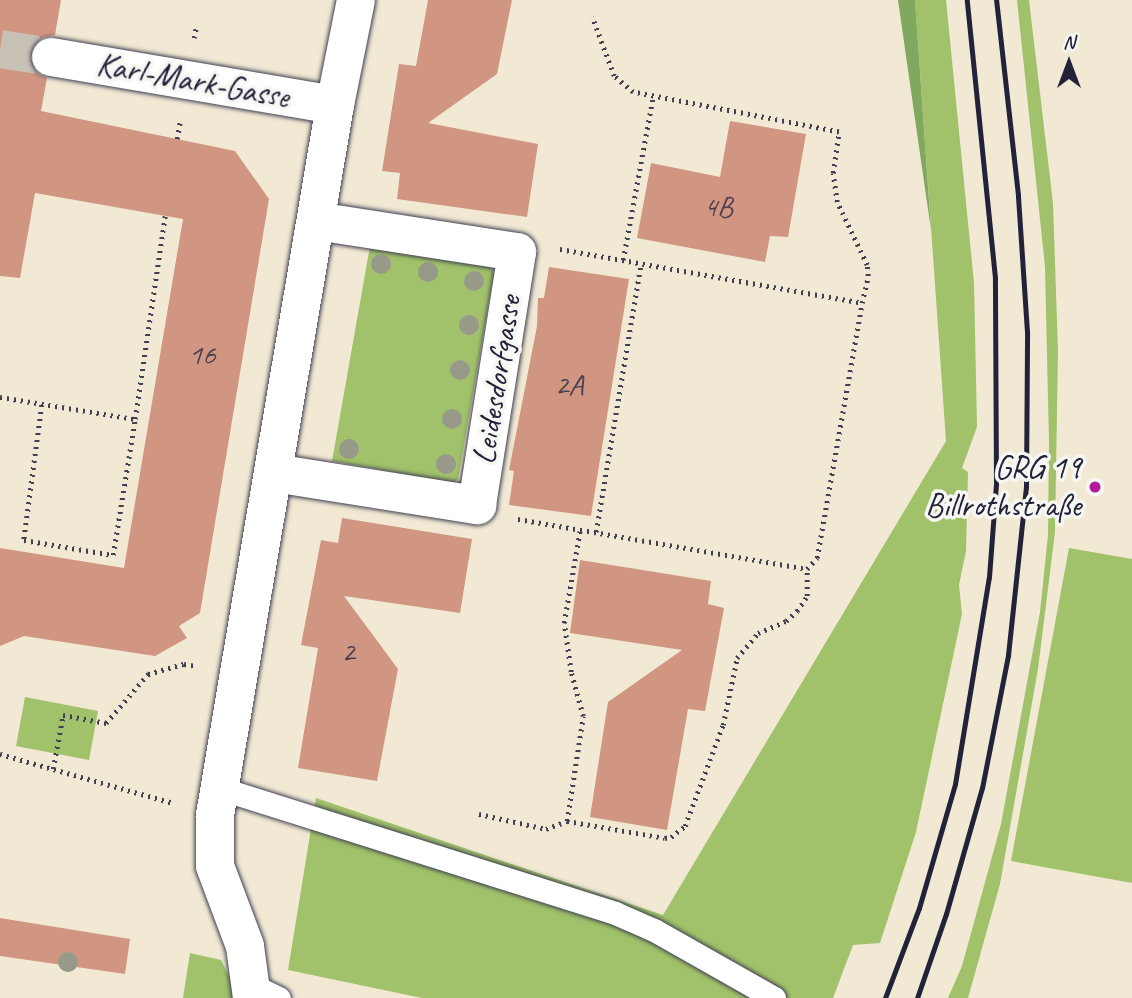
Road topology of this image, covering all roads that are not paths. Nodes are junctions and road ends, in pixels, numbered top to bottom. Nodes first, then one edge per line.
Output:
1 (356, 0) edge
2 (51, 57) tunnel mouth
3 (335, 105) junction
4 (317, 220) junction
5 (274, 473) junction
6 (217, 801) junction
7 (261, 993) edge
8 (774, 998) edge

1 - 3 street
2 - 3 street, Karl-Mark-Gasse
3 - 4 street
4 - 5 street
4 - 5 street, Leidesdorfgasse
5 - 6 street
6 - 7 street
6 - 8 lane

